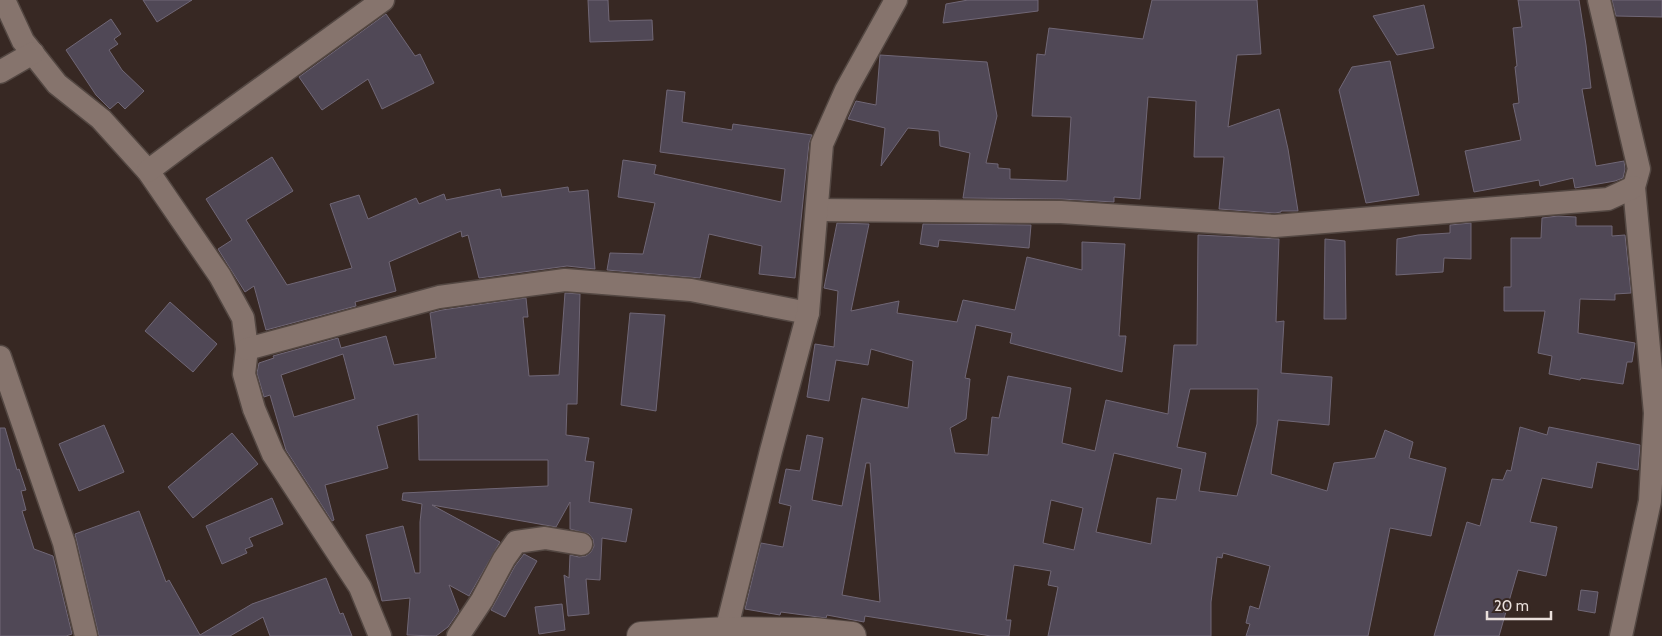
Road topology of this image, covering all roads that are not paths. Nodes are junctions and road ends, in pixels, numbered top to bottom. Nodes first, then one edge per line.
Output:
1 (4, 0) edge
2 (383, 0) edge
3 (896, 0) edge
4 (1598, 0) edge
5 (33, 53) junction
6 (0, 72) edge
7 (148, 172) junction
8 (1634, 188) junction
9 (817, 210) junction
10 (808, 313) junction
11 (247, 349) junction
12 (0, 357) edge
13 (581, 544) dead end
14 (726, 631) junction
15 (86, 636) edge
16 (380, 636) edge
17 (458, 636) edge
18 (640, 636) edge
19 (852, 636) edge
20 (1621, 636) edge

1 - 5 street
2 - 7 street
3 - 9 street
4 - 8 street
5 - 6 street
5 - 7 street
7 - 11 street
8 - 9 street
8 - 20 street
9 - 10 street
10 - 11 street
10 - 14 street
11 - 16 street
12 - 15 street
13 - 17 street
14 - 18 street
14 - 19 street

